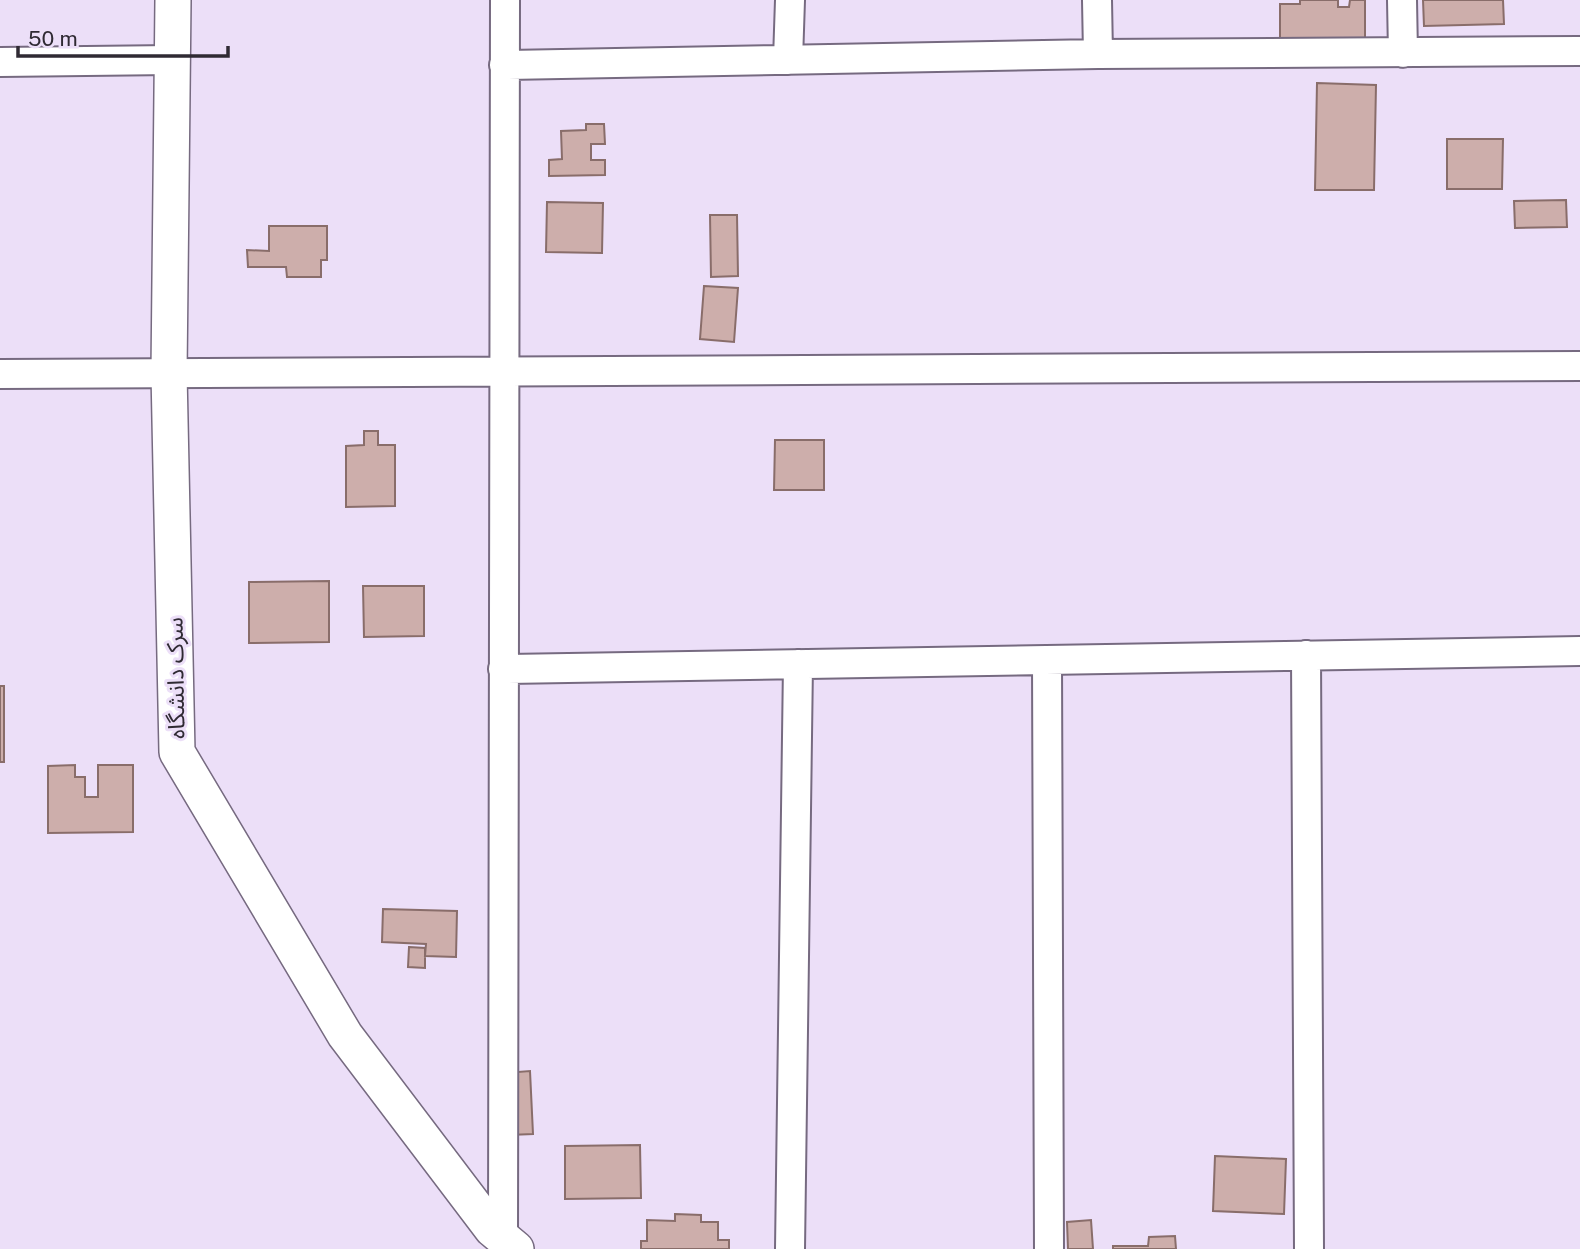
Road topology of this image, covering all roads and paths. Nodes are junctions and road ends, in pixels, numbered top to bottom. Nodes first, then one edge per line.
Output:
1 (173, 0) edge
2 (505, 0) edge
3 (789, 0) edge
4 (1097, 0) edge
5 (1402, 0) edge
6 (1580, 51) edge
7 (1403, 52) junction
8 (1098, 54) junction
9 (172, 60) junction
10 (788, 60) junction
11 (0, 62) edge
12 (505, 65) junction
13 (1580, 366) edge
14 (504, 371) junction
15 (169, 373) junction
16 (0, 374) edge
17 (1580, 650) edge
18 (1306, 655) junction
19 (1047, 660) junction
20 (799, 664) junction
21 (503, 669) junction
22 (510, 1243) edge
23 (790, 1249) edge
24 (1049, 1249) edge
25 (1310, 1249) edge

1 - 9 street, سرک دانشگاه
2 - 12 street
3 - 10 street
4 - 8 street
5 - 7 street
6 - 7 street
7 - 8 street
8 - 10 street
9 - 11 street
9 - 15 street, سرک دانشگاه
10 - 12 street
12 - 14 street
13 - 14 street
14 - 15 street
14 - 21 street
15 - 16 street
15 - 22 street, سرک دانشگاه
17 - 18 street
18 - 19 street
18 - 25 street
19 - 20 street
19 - 24 street
20 - 21 street
20 - 23 street
21 - 22 street

